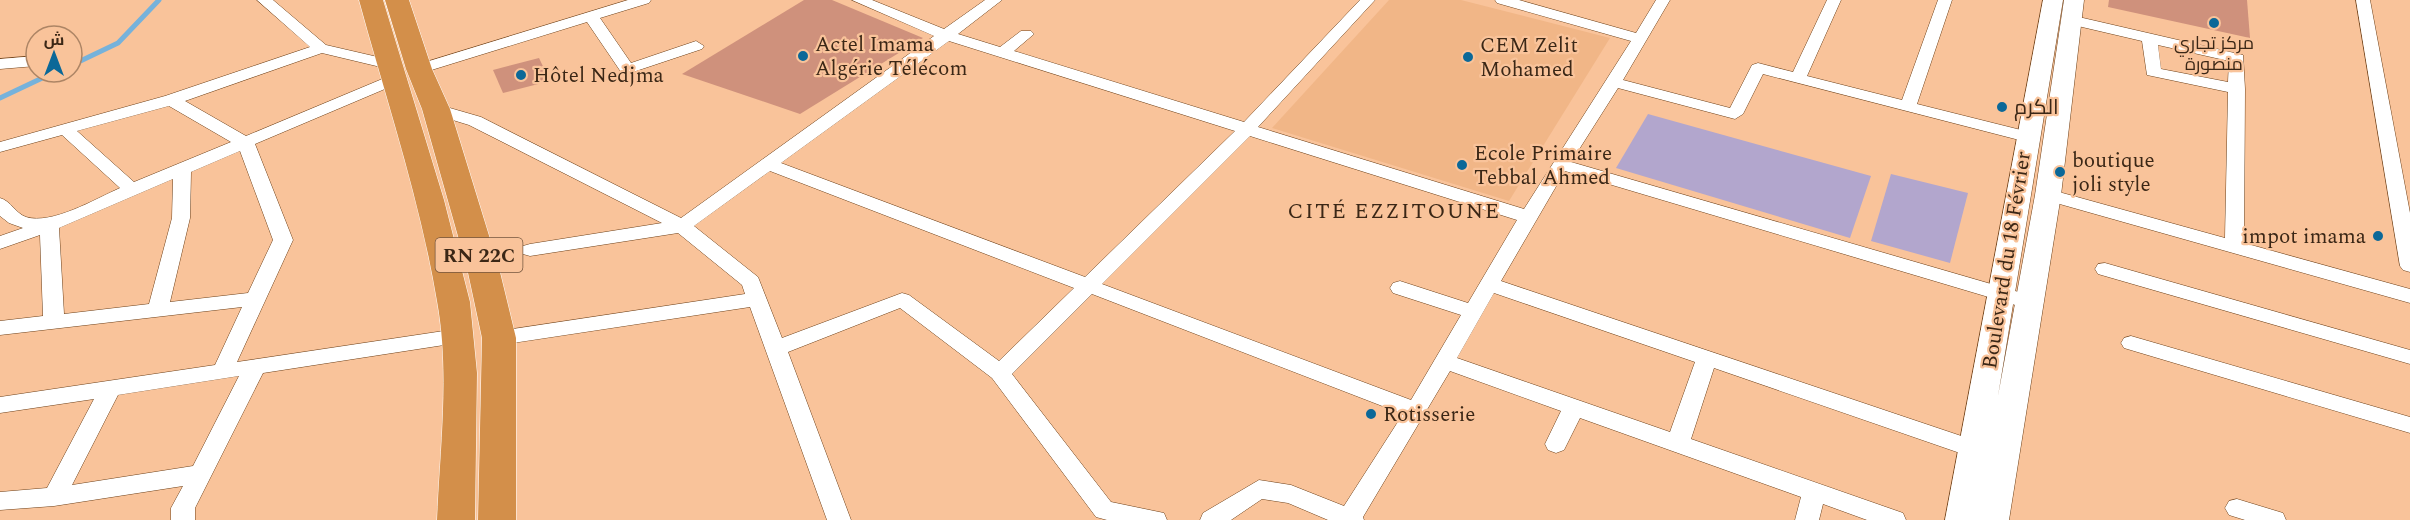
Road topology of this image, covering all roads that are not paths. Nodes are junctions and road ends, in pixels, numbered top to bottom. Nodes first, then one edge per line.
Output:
1 (264, 0) edge
2 (371, 0) edge
3 (398, 0) edge
4 (644, 0) edge
5 (859, 0) edge
6 (994, 0) edge
7 (1368, 0) edge
8 (1502, 0) edge
9 (1663, 0) edge
10 (1834, 0) edge
11 (1945, 0) edge
12 (2363, 0) edge
13 (2066, 7) edge
14 (591, 17) junction
15 (1026, 34) dead end
16 (947, 35) junction
17 (2150, 38) junction
18 (1642, 39) junction
19 (696, 46) dead end
20 (321, 48) junction
21 (1002, 53) junction
22 (24, 62) edge
23 (0, 64) edge
24 (400, 71) junction
25 (1798, 78) junction
26 (1613, 82) junction
27 (2237, 89) junction
28 (171, 99) junction
29 (1908, 106) junction
30 (436, 109) junction
31 (65, 129) junction
32 (1247, 129) junction
33 (2027, 137) junction
34 (246, 143) junction
35 (0, 147) edge
36 (768, 164) junction
37 (1560, 164) junction
38 (182, 170) junction
39 (132, 190) junction
40 (2048, 195) junction
41 (0, 204) edge
42 (1528, 217) junction
43 (49, 225) junction
44 (682, 226) junction
45 (0, 243) edge
46 (2234, 247) junction
47 (530, 250) dead end
48 (2410, 266) edge
49 (2105, 269) dead end
50 (1489, 284) junction
51 (1090, 286) junction
52 (1400, 288) dead end
53 (2002, 294) junction
54 (2410, 296) edge
55 (256, 299) junction
56 (756, 299) junction
57 (2030, 302) junction
58 (158, 310) junction
59 (1472, 311) junction
60 (54, 322) junction
61 (0, 328) edge
62 (457, 336) junction
63 (499, 338) junction
64 (2131, 343) dead end
65 (776, 349) junction
66 (2410, 357) edge
67 (1707, 358) junction
68 (1444, 361) junction
69 (255, 367) junction
70 (222, 372) junction
71 (1000, 373) junction
72 (110, 389) junction
73 (0, 405) edge
74 (1574, 407) junction
75 (1416, 410) junction
76 (2410, 425) edge
77 (1556, 444) dead end
78 (1678, 444) junction
79 (1974, 449) junction
80 (2002, 458) junction
81 (200, 474) junction
82 (1814, 492) junction
83 (54, 496) junction
84 (0, 501) edge
85 (2237, 508) dead end
86 (183, 520) edge
87 (456, 520) edge
88 (497, 520) edge
89 (839, 520) edge
90 (1155, 520) edge
91 (1212, 520) edge
92 (1349, 520) edge
93 (1807, 520) edge
94 (1894, 520) edge
95 (1962, 520) edge
96 (1992, 520) edge
97 (2274, 520) edge

1 - 20 street
2 - 24 highway, RN 22C
3 - 24 highway, RN 22C
4 - 14 street
5 - 16 street
6 - 16 street
7 - 32 street
8 - 18 street
9 - 18 street
10 - 25 street
11 - 29 street
12 - 48 street
13 - 17 street
13 - 33 main road, Boulevard du 18 Février
13 - 40 main road, Boulevard du 18 Février
14 - 19 street
14 - 24 street
15 - 21 street
16 - 21 street
16 - 36 street
17 - 27 street
17 - 27 street
18 - 26 street
20 - 24 street
20 - 28 street
21 - 32 street
22 - 23 street
24 - 30 highway, RN 22C
24 - 34 street
24 - 62 highway, RN 22C
25 - 26 street
25 - 29 street
26 - 37 street
27 - 46 street
28 - 31 street
28 - 34 street
29 - 33 street
30 - 44 street
30 - 63 highway, RN 22C
31 - 35 street
31 - 39 street
32 - 42 street
32 - 51 street
33 - 53 main road, Boulevard du 18 Février
34 - 38 street
34 - 55 street
36 - 44 street
36 - 51 street
37 - 42 street
37 - 53 street
38 - 39 street
38 - 58 street
39 - 43 street
40 - 46 street
40 - 57 main road, Boulevard du 18 Février
41 - 43 street
42 - 50 street
43 - 45 street
43 - 60 street
44 - 47 street
44 - 56 street
46 - 54 street
49 - 66 street
50 - 59 street
50 - 67 street
51 - 71 street
51 - 75 street
52 - 59 street
53 - 57 street
53 - 79 main road, Boulevard du 18 Février
55 - 58 street
55 - 70 street
56 - 63 street
56 - 65 street
57 - 80 main road, Boulevard du 18 Février
58 - 60 street
59 - 68 street
60 - 61 street
62 - 69 street
62 - 87 highway, RN 22C
63 - 88 highway, RN 22C
64 - 76 street
65 - 71 street
65 - 89 street
67 - 78 street
67 - 79 street
68 - 74 street
68 - 75 street
69 - 70 street
69 - 81 street
70 - 72 street
71 - 90 street
72 - 73 street
72 - 83 street
74 - 77 street
74 - 78 street
75 - 92 street
78 - 82 street
79 - 80 street
79 - 95 main road, Boulevard du 18 Février
80 - 96 main road, Boulevard du 18 Février
81 - 83 street
81 - 86 street
82 - 93 street
82 - 94 street
83 - 84 street
85 - 97 street
91 - 92 street

